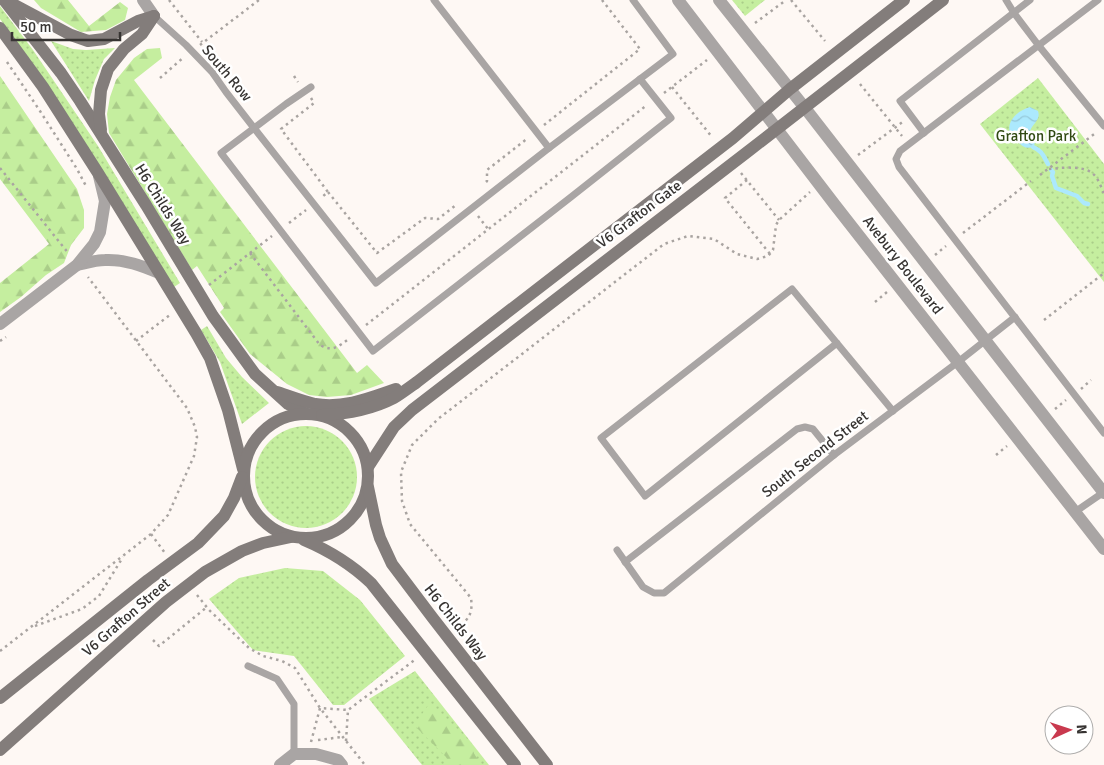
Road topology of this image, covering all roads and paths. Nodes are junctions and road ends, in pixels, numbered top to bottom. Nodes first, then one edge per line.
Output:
1 (5, 0) edge
2 (143, 0) edge
3 (170, 0) edge
4 (259, 0) edge
5 (434, 0) edge
6 (602, 0) edge
7 (633, 0) edge
8 (678, 0) edge
9 (719, 0) edge
10 (786, 0) edge
11 (791, 0) edge
12 (904, 0) edge
13 (943, 0) edge
14 (1030, 0) edge
15 (1098, 0) edge
16 (1005, 1) edge
17 (1014, 12) junction
18 (154, 16) junction
19 (0, 28) edge
20 (749, 28) dead end
21 (825, 41) dead end
22 (202, 43) junction
23 (1039, 46) junction
24 (191, 52) junction
25 (712, 57) dead end
26 (4, 59) dead end
27 (160, 78) dead end
28 (640, 79) junction
29 (860, 84) dead end
30 (311, 87) dead end
31 (790, 89) junction
32 (656, 99) junction
33 (805, 108) junction
34 (763, 112) junction
35 (911, 116) junction
36 (895, 127) junction
37 (254, 128) junction
38 (1101, 128) edge
39 (778, 129) junction
40 (536, 132) junction
41 (924, 133) junction
42 (103, 138) junction
43 (909, 146) junction
44 (549, 148) junction
45 (858, 155) dead end
46 (0, 168) edge
47 (1048, 169) junction
48 (98, 173) junction
49 (1040, 175) dead end
50 (747, 180) dead end
51 (814, 183) junction
52 (480, 187) dead end
53 (89, 191) dead end
54 (328, 192) dead end
55 (1104, 194) edge
56 (458, 204) dead end
57 (75, 250) dead end
58 (770, 254) junction
59 (74, 260) junction
60 (159, 273) junction
61 (1104, 273) edge
62 (205, 288) dead end
63 (174, 312) dead end
64 (1015, 317) junction
65 (1044, 320) dead end
66 (0, 324) edge
67 (358, 331) junction
68 (985, 340) junction
69 (136, 341) junction
70 (837, 343) junction
71 (958, 362) junction
72 (417, 382) junction
73 (274, 391) junction
74 (893, 411) junction
75 (305, 413) junction
76 (322, 415) junction
77 (1104, 433) edge
78 (834, 455) junction
79 (368, 468) junction
80 (243, 471) junction
81 (368, 485) junction
82 (1104, 492) edge
83 (1075, 512) junction
84 (150, 534) junction
85 (295, 538) junction
86 (1104, 549) edge
87 (617, 550) dead end
88 (123, 556) junction
89 (168, 556) dead end
90 (625, 562) junction
91 (196, 593) dead end
92 (207, 607) junction
93 (32, 627) junction
94 (450, 633) dead end
95 (153, 640) dead end
96 (0, 651) edge
97 (419, 657) dead end
98 (248, 666) dead end
99 (0, 698) edge
100 (320, 708) junction
101 (348, 710) junction
102 (342, 736) junction
103 (346, 741) junction
104 (311, 742) junction
105 (0, 750) edge
106 (294, 754) junction
107 (316, 754) junction
108 (280, 765) edge
109 (342, 765) edge
110 (364, 765) edge
111 (515, 765) edge
112 (547, 765) edge

1 - 18 street
1 - 42 street, H6 Childs Way
2 - 18 street
3 - 22 path
4 - 22 path
5 - 40 lane
6 - 40 path
7 - 28 lane
8 - 34 street, Avebury Boulevard
9 - 31 street, Avebury Boulevard
10 - 20 path
11 - 21 path
12 - 31 street, V6 Grafton Gate
13 - 33 street, V6 Grafton Gate
14 - 17 lane
15 - 23 lane
16 - 17 lane
17 - 23 lane
17 - 35 lane
18 - 24 lane, South Row
18 - 42 street
19 - 48 street
22 - 24 path
23 - 38 lane
23 - 41 lane
24 - 27 path
24 - 37 lane, South Row
25 - 32 path
26 - 53 path
28 - 32 lane
28 - 44 lane
29 - 36 path
30 - 37 lane
31 - 33 street, Avebury Boulevard
31 - 34 street, V6 Grafton Gate
32 - 67 path
32 - 67 lane
33 - 39 street, V6 Grafton Gate
33 - 68 street, Avebury Boulevard
34 - 39 street, Avebury Boulevard
34 - 72 street, V6 Grafton Gate
35 - 36 path
35 - 41 lane
36 - 43 path
36 - 45 path
37 - 44 lane, South Row
37 - 67 lane
38 - 47 path
39 - 51 street, Avebury Boulevard
39 - 79 street, V6 Grafton Gate
40 - 44 lane
40 - 52 path
41 - 43 lane
42 - 73 street, H6 Childs Way
43 - 64 lane
46 - 59 path
47 - 49 path
47 - 55 path
48 - 59 street
48 - 60 street
50 - 58 path
51 - 58 path
51 - 71 street, Avebury Boulevard
54 - 56 path
57 - 59 path
58 - 94 path
59 - 60 street
59 - 66 street
59 - 69 path
60 - 80 street
61 - 65 path
62 - 67 path
63 - 69 path
64 - 68 lane, South Second Street
64 - 77 lane
68 - 71 lane, South Second Street
68 - 82 street, Avebury Boulevard
69 - 84 path
70 - 70 lane
70 - 74 lane
71 - 74 lane, South Second Street
71 - 83 street, Avebury Boulevard
72 - 73 street
72 - 76 street, V6 Grafton Gate
73 - 75 street, H6 Childs Way
74 - 78 lane, South Second Street
75 - 76 street
75 - 80 street
76 - 79 street
78 - 90 lane
78 - 90 lane, South Second Street
79 - 81 street
80 - 85 street
80 - 99 street, V6 Grafton Street
81 - 85 street
81 - 112 street, H6 Childs Way
82 - 83 lane
83 - 86 street, Avebury Boulevard
84 - 88 path
84 - 89 path
85 - 105 street, V6 Grafton Street
85 - 111 street
87 - 90 lane
88 - 93 path
88 - 93 path
91 - 92 path
92 - 95 path
92 - 100 path
93 - 96 path
97 - 101 path
98 - 106 lane
100 - 101 path
100 - 102 path
100 - 104 path
101 - 103 path
102 - 103 path
102 - 104 path
103 - 110 path
104 - 107 path
106 - 107 street
106 - 108 street
107 - 109 street

